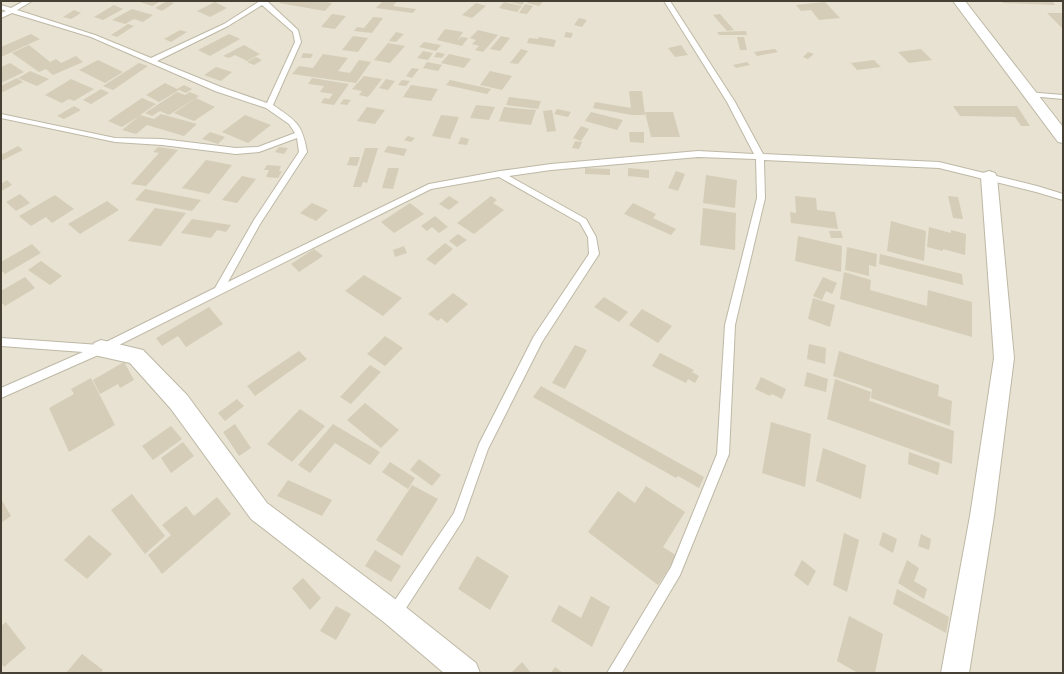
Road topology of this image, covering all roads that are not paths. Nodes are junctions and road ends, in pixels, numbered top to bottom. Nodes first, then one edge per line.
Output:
1 (29, 1) edge
2 (264, 1) edge
3 (667, 1) edge
4 (959, 1) edge
5 (1, 7) edge
6 (10, 11) junction
7 (1, 16) edge
8 (151, 60) junction
9 (1030, 94) junction
10 (1063, 96) edge
11 (269, 106) junction
12 (1, 116) edge
13 (300, 134) junction
14 (1063, 138) edge
15 (760, 157) junction
16 (500, 174) junction
17 (990, 178) junction
18 (1063, 197) edge
19 (218, 292) junction
20 (1, 342) edge
21 (101, 349) junction
22 (1, 393) edge
23 (394, 614) junction
24 (466, 673) edge
25 (614, 673) edge
26 (955, 673) edge

1 - 6 lane
2 - 8 lane
2 - 11 lane
3 - 15 lane
4 - 9 street
5 - 6 lane
6 - 7 lane
6 - 8 lane
8 - 11 lane
9 - 10 lane
9 - 14 street
11 - 13 lane
12 - 13 lane
13 - 19 lane
15 - 16 lane
15 - 17 lane
15 - 25 lane
16 - 19 lane
16 - 23 lane
17 - 18 lane
17 - 26 street
19 - 21 lane
20 - 21 lane
21 - 22 lane
21 - 23 street
23 - 24 street

